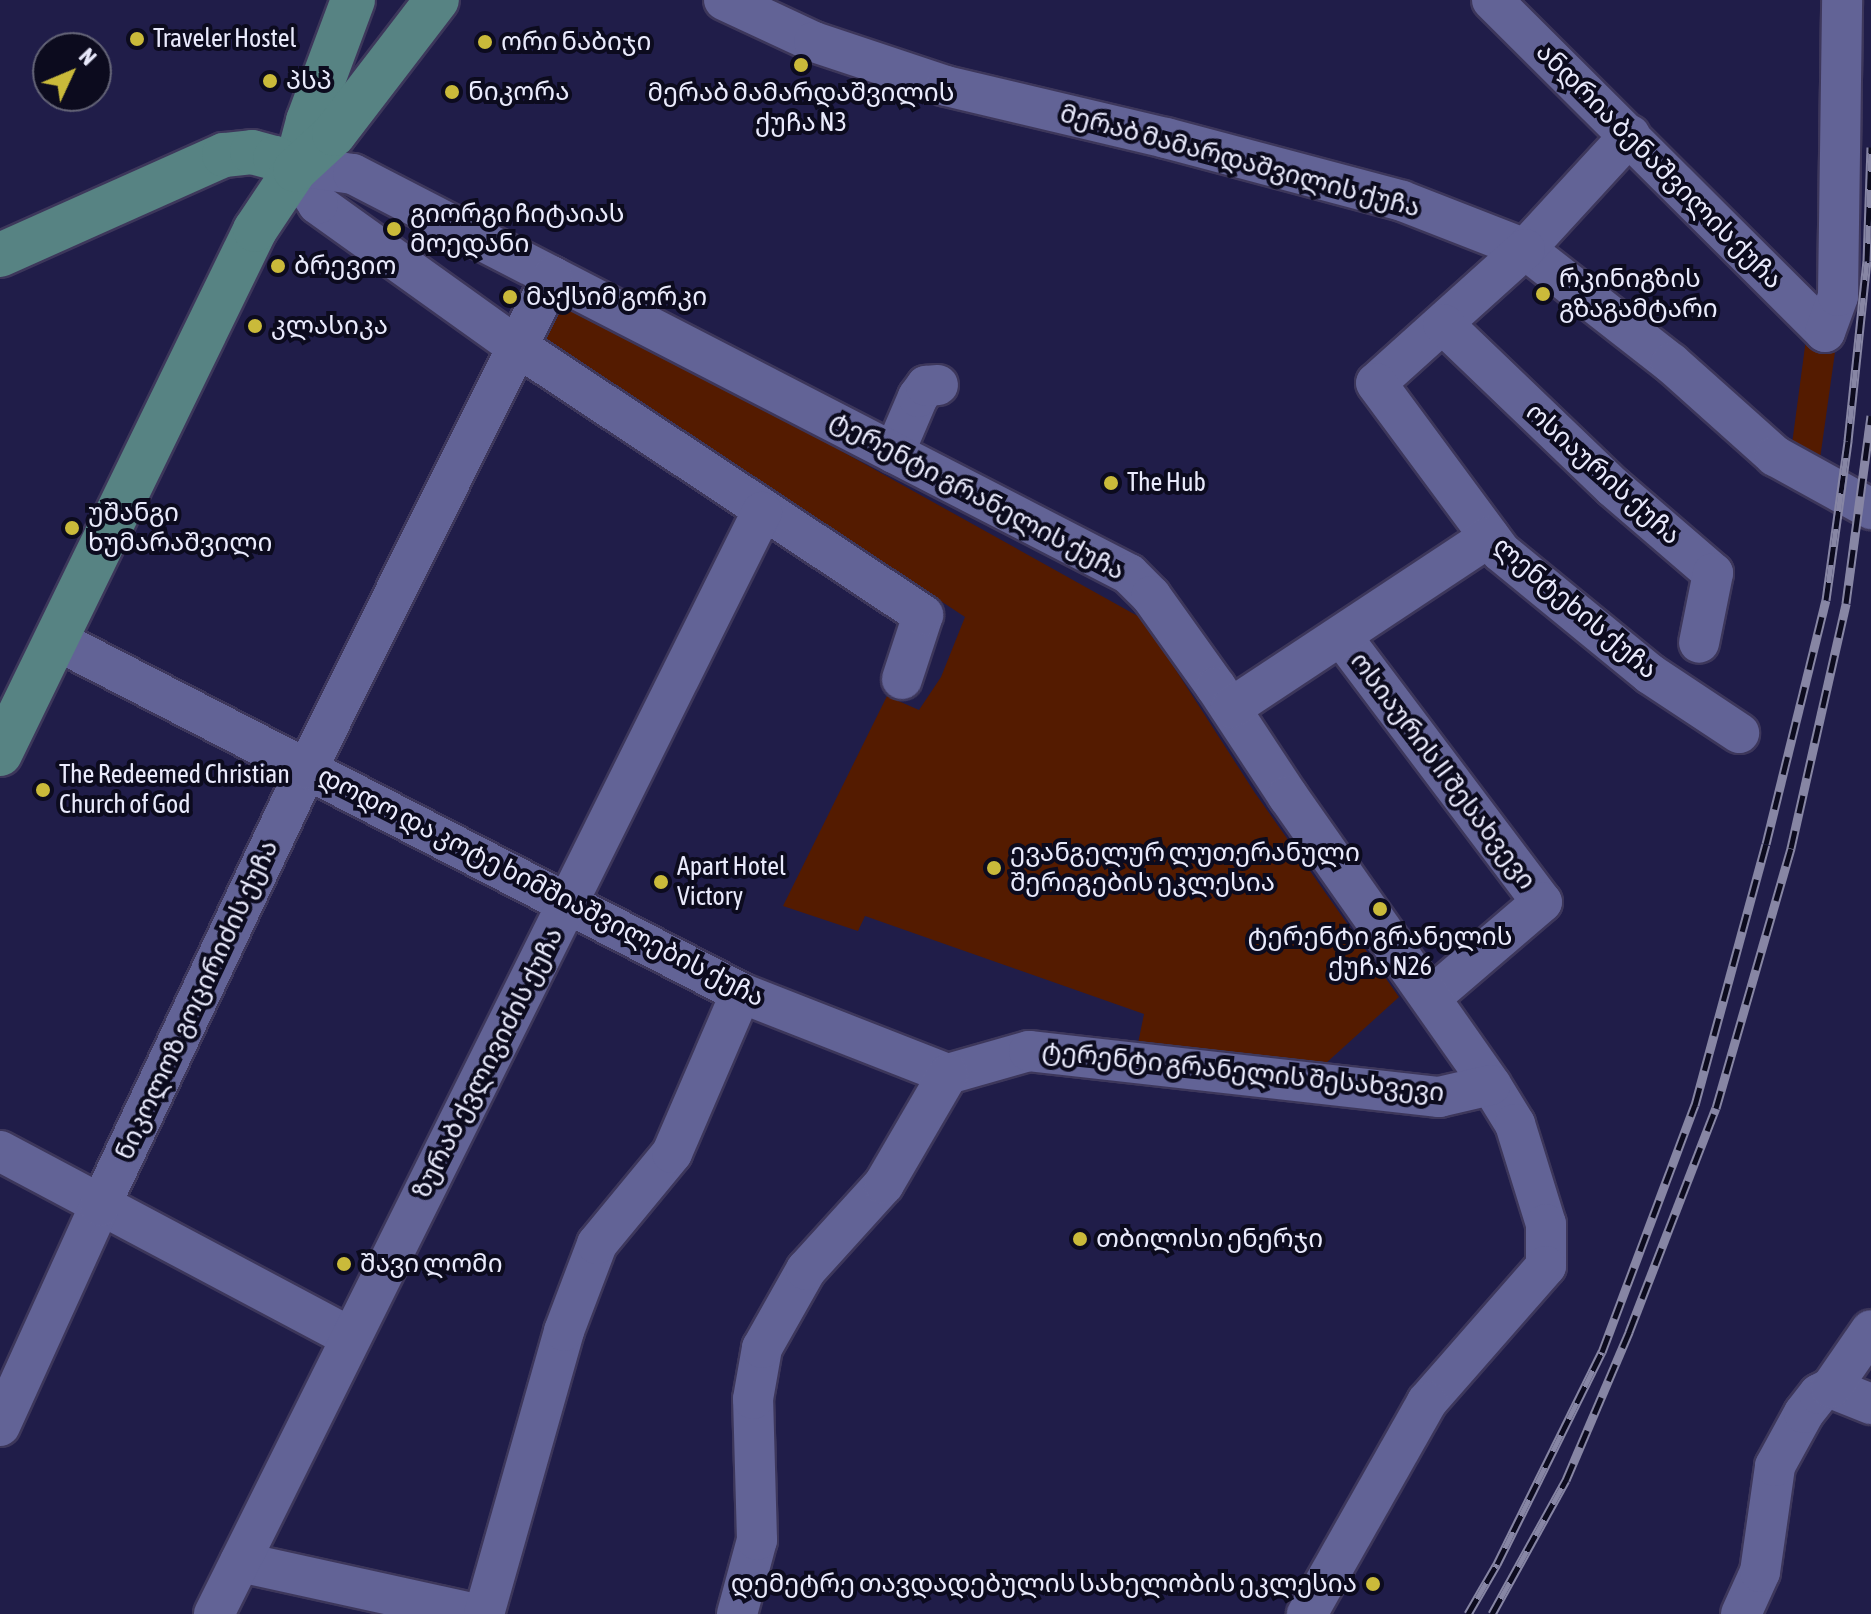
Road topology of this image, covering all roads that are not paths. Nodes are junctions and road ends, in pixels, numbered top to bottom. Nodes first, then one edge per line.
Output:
1 (353, 0) edge
2 (724, 0) edge
3 (1492, 0) edge
4 (1842, 0) edge
5 (411, 7) edge
6 (321, 127) junction
7 (1630, 135) junction
8 (252, 152) junction
9 (295, 170) junction
10 (353, 174) junction
11 (261, 220) junction
12 (1525, 249) junction
13 (0, 255) edge
14 (552, 277) junction
15 (1443, 324) junction
16 (516, 346) junction
17 (938, 385) dead end
18 (894, 453) junction
19 (1871, 509) edge
20 (762, 512) junction
21 (1489, 537) junction
22 (1342, 637) junction
23 (56, 640) junction
24 (1699, 643) dead end
25 (902, 679) dead end
26 (1231, 708) junction
27 (1739, 733) dead end
28 (0, 754) edge
29 (307, 769) junction
30 (568, 903) junction
31 (741, 993) junction
32 (1431, 997) junction
33 (948, 1074) junction
34 (1491, 1085) junction
35 (0, 1151) edge
36 (100, 1206) junction
37 (1871, 1330) edge
38 (350, 1337) junction
39 (1831, 1388) junction
40 (1871, 1404) edge
41 (0, 1426) edge
42 (240, 1562) junction
43 (214, 1614) edge
44 (477, 1614) edge
45 (484, 1614) edge
46 (737, 1614) edge
47 (1307, 1614) edge
48 (1741, 1614) edge

1 - 6 main road
2 - 12 street, მერაბ მამარდაშვილის ქუჩა
3 - 7 street, ანდრია ბენაშვილის ქუჩა
4 - 7 street, ანდრია ბენაშვილის ქუჩა
5 - 6 main road
6 - 8 main road
6 - 9 main road
6 - 10 street
7 - 12 street
8 - 9 main road
8 - 11 main road
8 - 13 main road
9 - 10 street, ტერენტი გრანელის ქუჩა
9 - 11 main road
9 - 16 street
10 - 14 street, ტერენტი გრანელის ქუჩა
11 - 23 main road
12 - 15 street
12 - 19 street, მერაბ მამარდაშვილის ქუჩა
14 - 16 street, ნიკოლოზ გოცირიძის ქუჩა
14 - 18 street, ტერენტი გრანელის ქუჩა
15 - 21 street, ლენტეხის ქუჩა
15 - 24 street, ოსიაურის ქუჩა
16 - 20 street
16 - 29 street, ნიკოლოზ გოცირიძის ქუჩა
17 - 18 street
18 - 26 street, ტერენტი გრანელის ქუჩა
20 - 25 street
20 - 30 street, ზურაბ ქვლივიძის ქუჩა
21 - 22 street
21 - 27 street, ლენტეხის ქუჩა
22 - 26 street
22 - 32 street, ოსიაურის II შესახვევი
23 - 28 main road
23 - 29 street, დოდო და კოტე ხიმშიაშვილების ქუჩა
26 - 32 street, ტერენტი გრანელის ქუჩა
29 - 30 street, დოდო და კოტე ხიმშიაშვილების ქუჩა
29 - 36 street, ნიკოლოზ გოცირიძის ქუჩა
30 - 31 street, დოდო და კოტე ხიმშიაშვილების ქუჩა
30 - 38 street, ზურაბ ქვლივიძის ქუჩა
31 - 33 street, დოდო და კოტე ხიმშიაშვილების ქუჩა
31 - 45 street
32 - 34 street, ტერენტი გრანელის ქუჩა
33 - 34 street, ტერენტი გრანელის შესახვევი
33 - 46 street
34 - 47 street, ტერენტი გრანელის ქუჩა
35 - 36 street
36 - 38 street
36 - 41 street, ნიკოლოზ გოცირიძის ქუჩა
37 - 39 street
38 - 42 street, ზურაბ ქვლივიძის ქუჩა
39 - 40 street
39 - 48 street
42 - 43 street, ზურაბ ქვლივიძის ქუჩა
42 - 44 street

